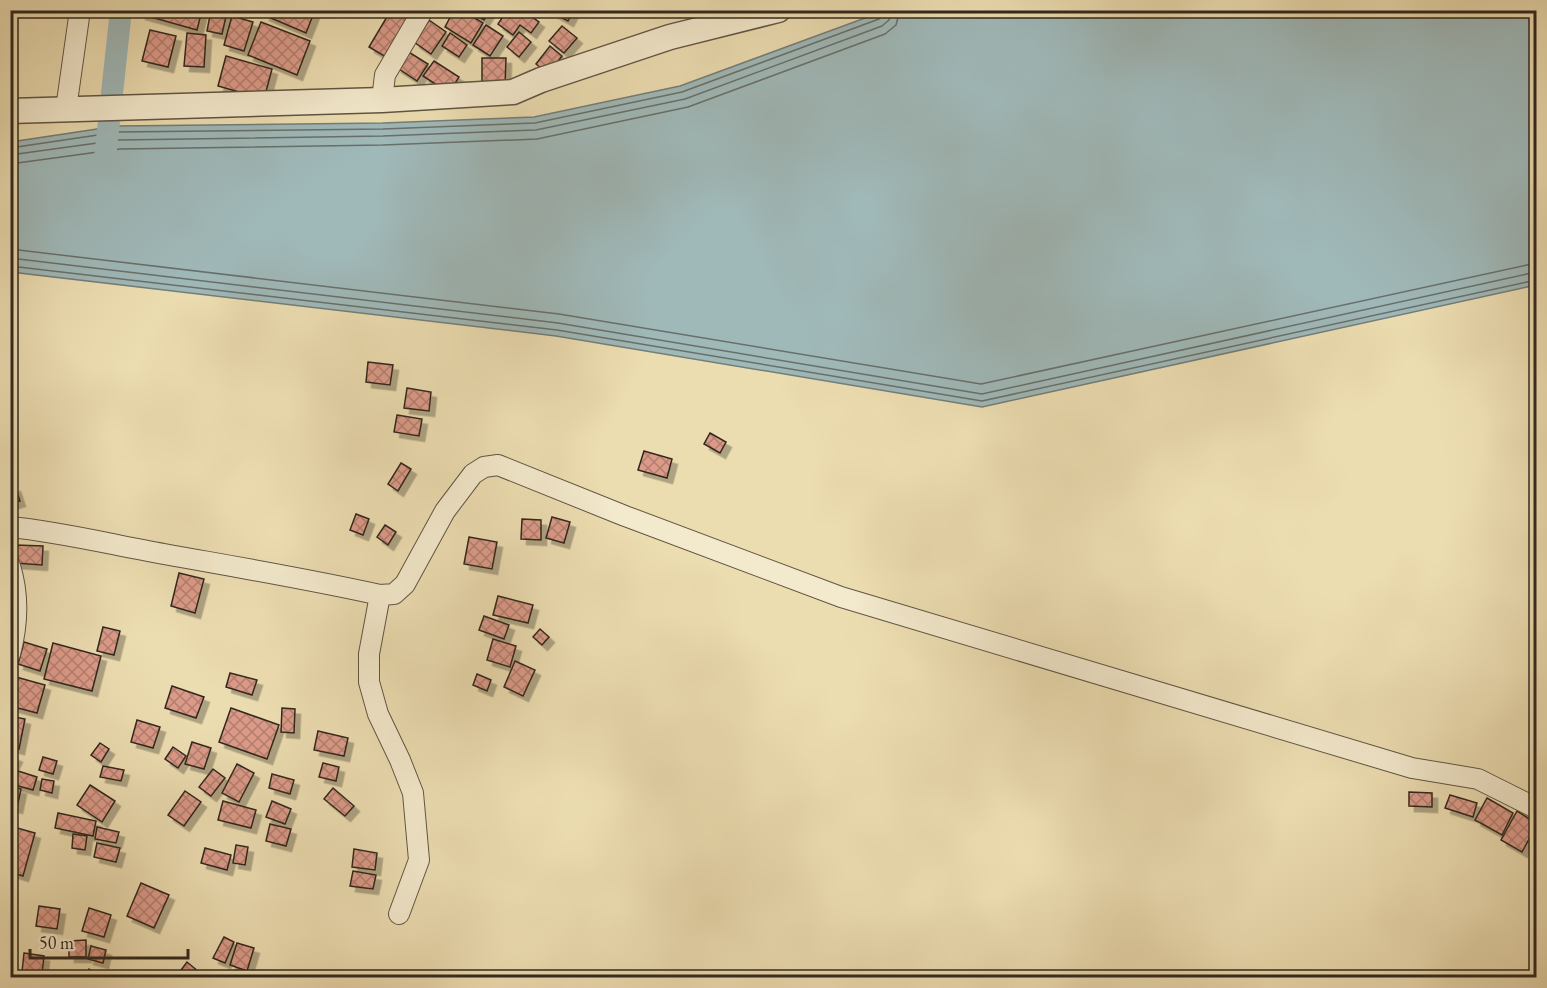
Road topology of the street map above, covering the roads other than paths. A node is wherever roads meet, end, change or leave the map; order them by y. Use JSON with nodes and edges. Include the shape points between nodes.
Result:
{"nodes":[{"id":1,"x":80,"y":10,"type":"edge"},
{"id":2,"x":423,"y":10,"type":"edge"},
{"id":3,"x":778,"y":10,"type":"edge"},
{"id":4,"x":382,"y":100,"type":"junction"},
{"id":5,"x":66,"y":109,"type":"junction"},
{"id":6,"x":10,"y":111,"type":"edge"},
{"id":7,"x":10,"y":527,"type":"edge"},
{"id":8,"x":10,"y":566,"type":"edge"},
{"id":9,"x":380,"y":595,"type":"junction"},
{"id":10,"x":10,"y":654,"type":"edge"},
{"id":11,"x":1536,"y":808,"type":"edge"},
{"id":12,"x":399,"y":914,"type":"dead end"}],
"edges":[{"from":1,"to":5,"type":"street"},
{"from":2,"to":4,"type":"street","via":[[385,75]]},
{"from":3,"to":4,"type":"street","via":[[670,37],[513,92]]},
{"from":4,"to":5,"type":"street"},
{"from":5,"to":6,"type":"street"},
{"from":7,"to":9,"type":"street","via":[[268,571]]},
{"from":8,"to":10,"type":"street","via":[[16,584],[17,628]]},
{"from":9,"to":11,"type":"street","via":[[394,594],[405,584],[445,512],[473,474],[498,465],[841,597],[1412,768],[1478,779]]},
{"from":9,"to":12,"type":"street","via":[[369,654],[369,682],[378,714],[413,792],[419,860]]}]}
